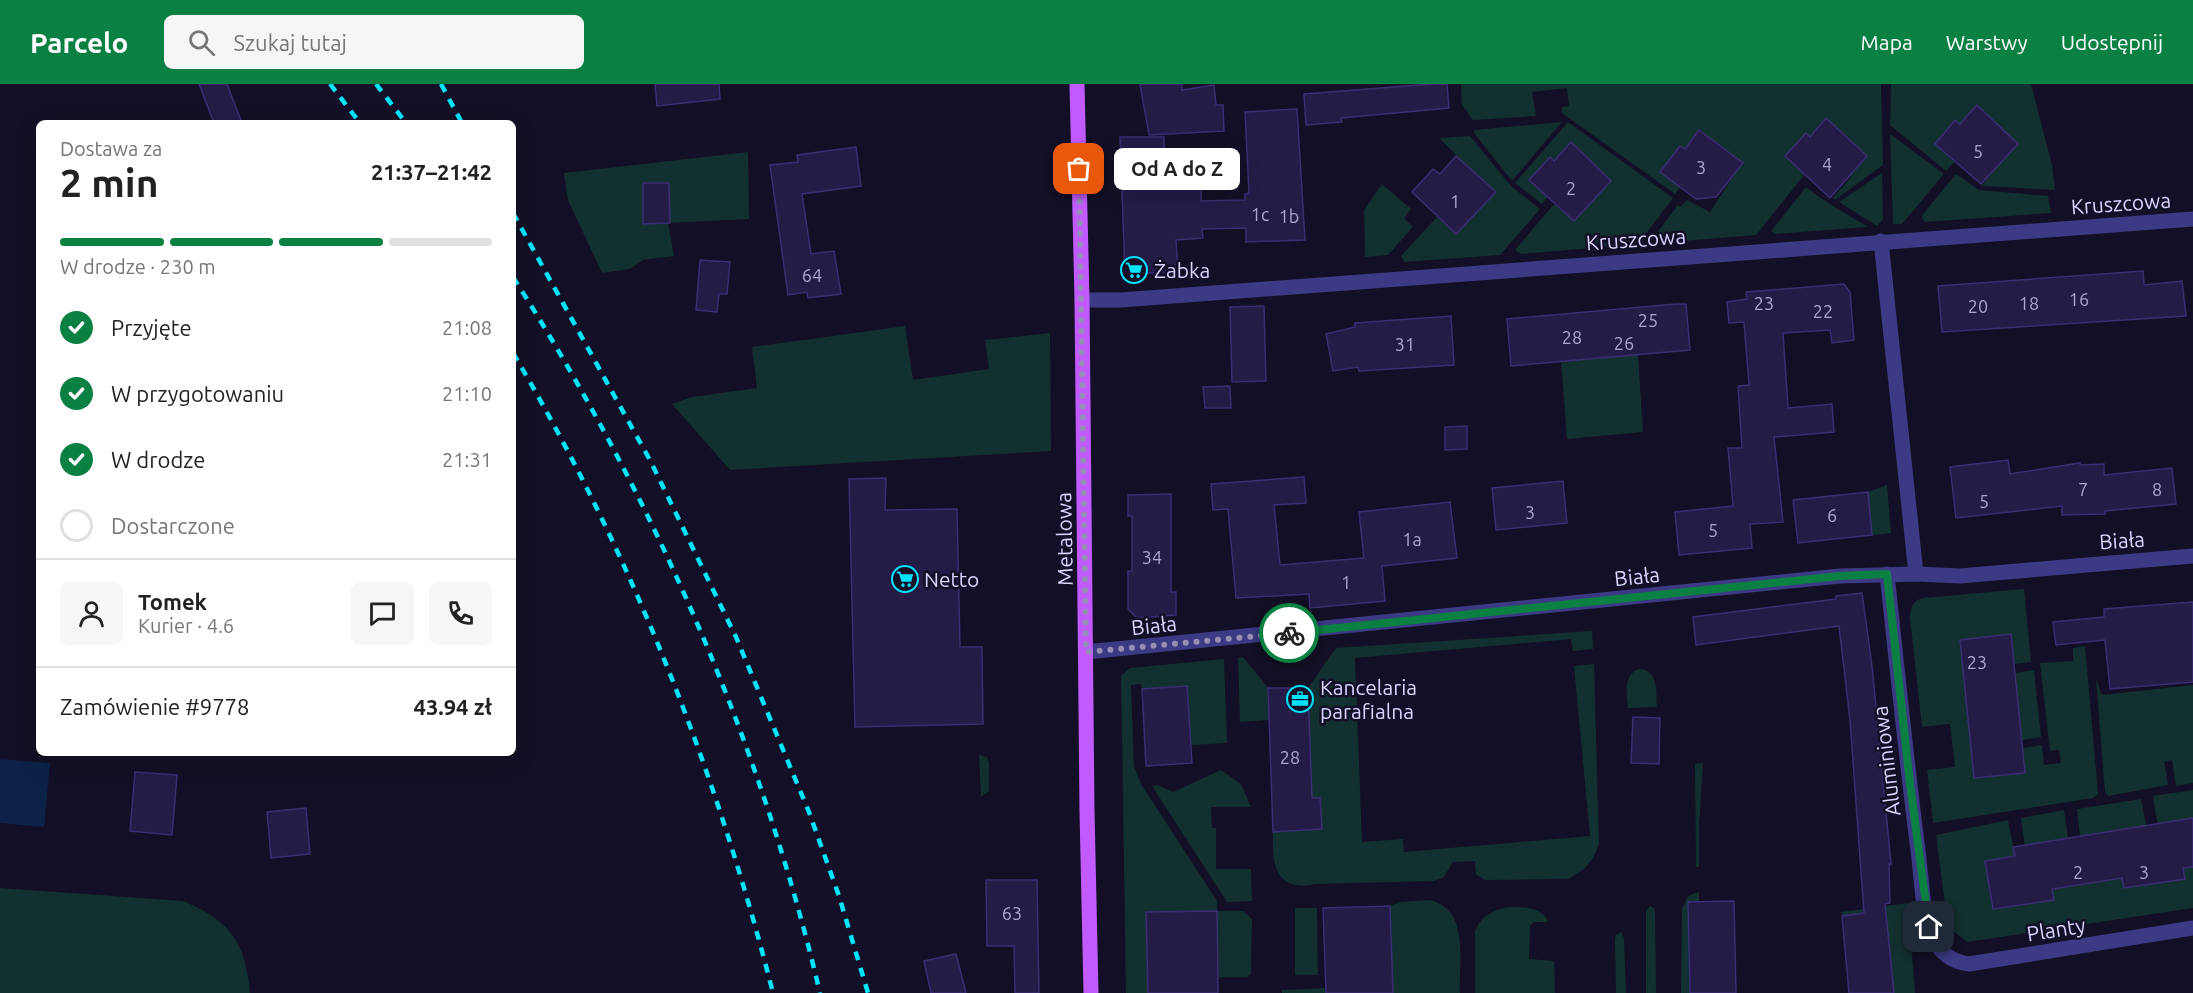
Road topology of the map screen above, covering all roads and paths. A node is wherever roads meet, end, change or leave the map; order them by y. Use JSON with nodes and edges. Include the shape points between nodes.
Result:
{"nodes":[{"id":1,"x":1077,"y":84,"type":"edge"},
{"id":2,"x":2193,"y":219,"type":"edge"},
{"id":3,"x":1881,"y":242,"type":"junction"},
{"id":4,"x":1082,"y":300,"type":"junction"},
{"id":5,"x":2193,"y":556,"type":"edge"},
{"id":6,"x":1887,"y":574,"type":"junction"},
{"id":7,"x":1916,"y":574,"type":"junction"},
{"id":8,"x":1086,"y":652,"type":"junction"},
{"id":9,"x":2193,"y":928,"type":"edge"},
{"id":10,"x":1935,"y":940,"type":"joint"},
{"id":11,"x":1091,"y":993,"type":"edge"}],
"edges":[{"from":1,"to":4,"type":"main road","name":"Metalowa"},
{"from":2,"to":3,"type":"street","name":"Kruszcowa"},
{"from":3,"to":4,"type":"street","name":"Kruszcowa"},
{"from":3,"to":7,"type":"street"},
{"from":4,"to":8,"type":"main road","name":"Metalowa"},
{"from":5,"to":7,"type":"street","name":"Biała","via":[[1960,576]]},
{"from":6,"to":7,"type":"street","name":"Biała"},
{"from":6,"to":8,"type":"street","name":"Biała"},
{"from":6,"to":10,"type":"street","name":"Aluminiowa","via":[[1910,784],[1929,927]]},
{"from":8,"to":11,"type":"main road","name":"Metalowa"},
{"from":9,"to":10,"type":"street","name":"Planty","via":[[1969,964],[1947,956]]}]}
